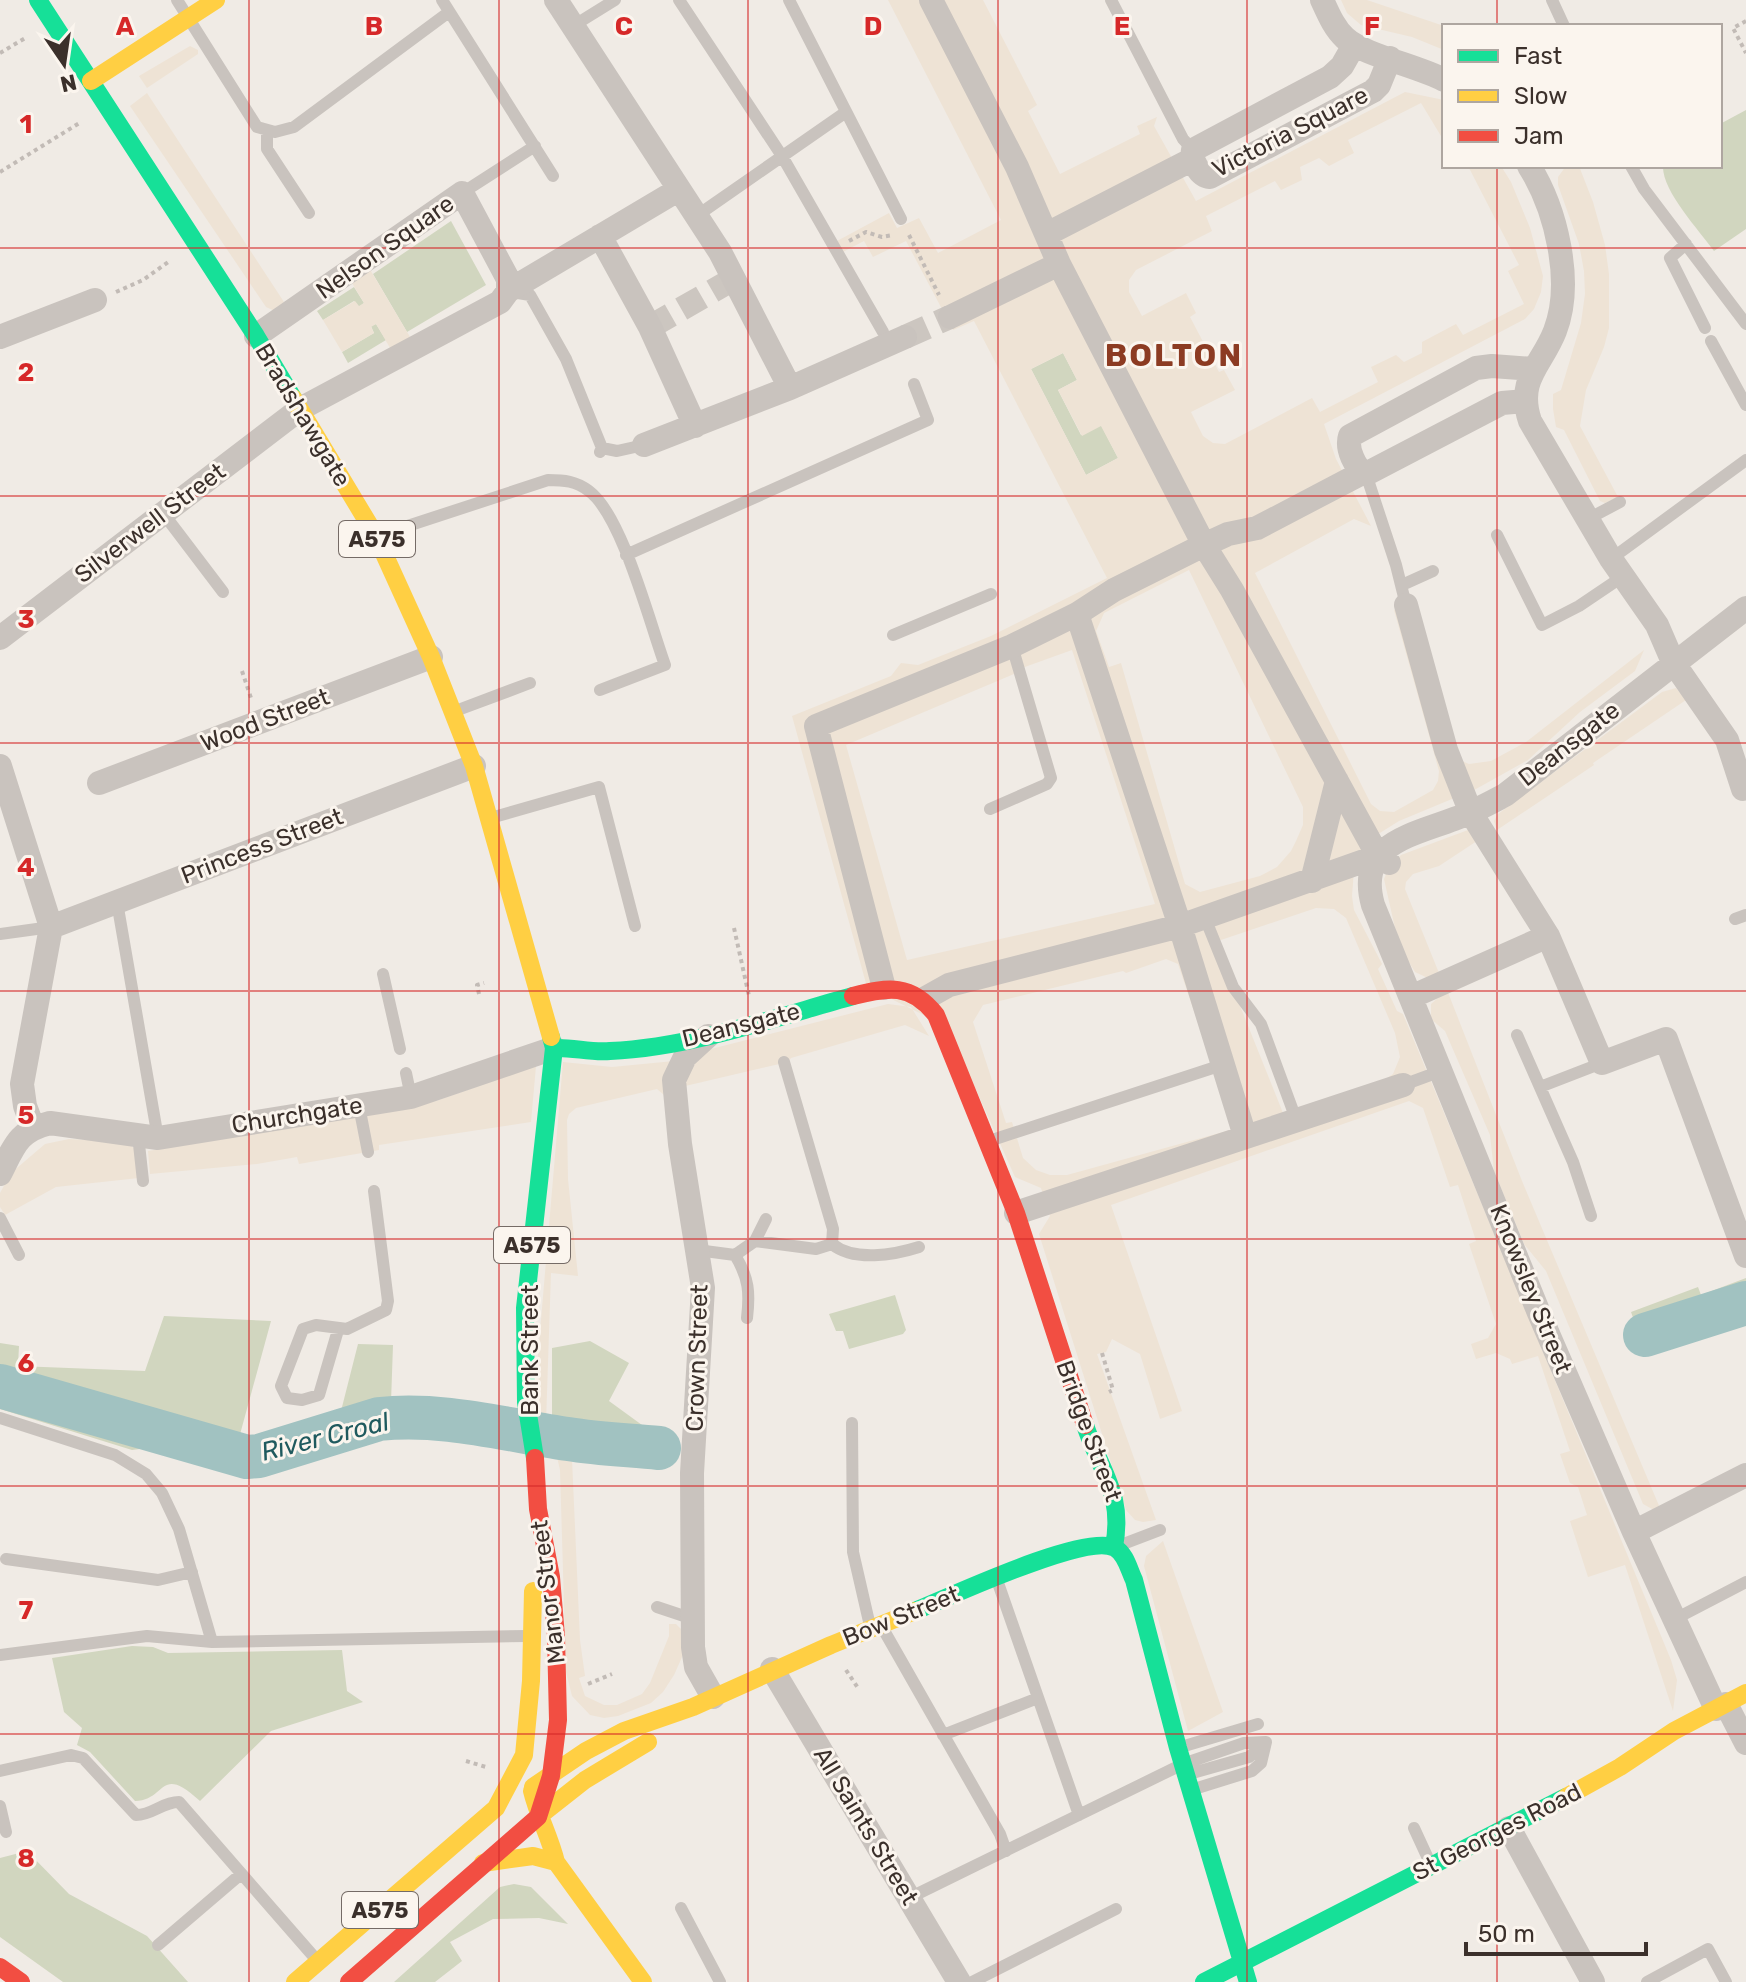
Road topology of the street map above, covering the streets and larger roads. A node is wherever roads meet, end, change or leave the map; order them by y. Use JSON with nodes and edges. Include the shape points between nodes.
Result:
{"nodes":[{"id":1,"x":38,"y":0,"type":"edge"},
{"id":2,"x":216,"y":0,"type":"edge"},
{"id":3,"x":556,"y":0,"type":"edge"},
{"id":4,"x":931,"y":0,"type":"edge"},
{"id":5,"x":1322,"y":0,"type":"edge"},
{"id":6,"x":1354,"y":45,"type":"junction"},
{"id":7,"x":1390,"y":58,"type":"junction"},
{"id":8,"x":1442,"y":79,"type":"edge"},
{"id":9,"x":91,"y":81,"type":"junction"},
{"id":10,"x":1193,"y":154,"type":"junction"},
{"id":11,"x":1534,"y":168,"type":"edge"},
{"id":12,"x":678,"y":190,"type":"junction"},
{"id":13,"x":1047,"y":234,"type":"junction"},
{"id":14,"x":600,"y":236,"type":"junction"},
{"id":15,"x":1059,"y":264,"type":"junction"},
{"id":16,"x":508,"y":291,"type":"junction"},
{"id":17,"x":95,"y":300,"type":"road end"},
{"id":18,"x":950,"y":317,"type":"tunnel mouth"},
{"id":19,"x":256,"y":336,"type":"junction"},
{"id":20,"x":893,"y":338,"type":"tunnel mouth"},
{"id":21,"x":3,"y":347,"type":"edge"},
{"id":22,"x":1533,"y":369,"type":"junction"},
{"id":23,"x":790,"y":388,"type":"junction"},
{"id":24,"x":1526,"y":401,"type":"junction"},
{"id":25,"x":300,"y":409,"type":"junction"},
{"id":26,"x":695,"y":426,"type":"junction"},
{"id":27,"x":644,"y":445,"type":"road end"},
{"id":28,"x":1354,"y":465,"type":"junction"},
{"id":29,"x":1204,"y":545,"type":"junction"},
{"id":30,"x":1404,"y":595,"type":"road end"},
{"id":31,"x":1746,"y":608,"type":"edge"},
{"id":32,"x":1077,"y":614,"type":"junction"},
{"id":33,"x":0,"y":638,"type":"edge"},
{"id":34,"x":431,"y":657,"type":"junction"},
{"id":35,"x":1673,"y":662,"type":"junction"},
{"id":36,"x":1740,"y":754,"type":"edge"},
{"id":37,"x":0,"y":766,"type":"edge"},
{"id":38,"x":474,"y":766,"type":"junction"},
{"id":39,"x":1337,"y":781,"type":"junction"},
{"id":40,"x":99,"y":783,"type":"dead end"},
{"id":41,"x":1744,"y":792,"type":"edge"},
{"id":42,"x":1471,"y":813,"type":"junction"},
{"id":43,"x":1381,"y":861,"type":"junction"},
{"id":44,"x":1312,"y":881,"type":"junction"},
{"id":45,"x":1180,"y":926,"type":"junction"},
{"id":46,"x":51,"y":927,"type":"junction"},
{"id":47,"x":1548,"y":936,"type":"junction"},
{"id":48,"x":884,"y":988,"type":"junction"},
{"id":49,"x":1411,"y":997,"type":"junction"},
{"id":50,"x":924,"y":999,"type":"junction"},
{"id":51,"x":713,"y":1032,"type":"junction"},
{"id":52,"x":554,"y":1048,"type":"junction"},
{"id":53,"x":1403,"y":1085,"type":"road end"},
{"id":54,"x":33,"y":1127,"type":"junction"},
{"id":55,"x":1245,"y":1136,"type":"junction"},
{"id":56,"x":0,"y":1174,"type":"edge"},
{"id":57,"x":1016,"y":1213,"type":"junction"},
{"id":58,"x":1746,"y":1256,"type":"edge"},
{"id":59,"x":1746,"y":1475,"type":"edge"},
{"id":60,"x":538,"y":1509,"type":"junction"},
{"id":61,"x":1634,"y":1532,"type":"junction"},
{"id":62,"x":1114,"y":1547,"type":"junction"},
{"id":63,"x":772,"y":1669,"type":"junction"},
{"id":64,"x":559,"y":1682,"type":"junction"},
{"id":65,"x":703,"y":1702,"type":"junction"},
{"id":66,"x":1729,"y":1702,"type":"edge"},
{"id":67,"x":624,"y":1731,"type":"junction"},
{"id":68,"x":1746,"y":1743,"type":"edge"},
{"id":69,"x":524,"y":1755,"type":"junction"},
{"id":70,"x":551,"y":1776,"type":"junction"},
{"id":71,"x":585,"y":1780,"type":"junction"},
{"id":72,"x":531,"y":1789,"type":"junction"},
{"id":73,"x":496,"y":1808,"type":"junction"},
{"id":74,"x":538,"y":1817,"type":"junction"},
{"id":75,"x":1509,"y":1828,"type":"junction"},
{"id":76,"x":556,"y":1862,"type":"junction"},
{"id":77,"x":483,"y":1863,"type":"junction"},
{"id":78,"x":1242,"y":1962,"type":"junction"},
{"id":79,"x":0,"y":1967,"type":"edge"},
{"id":80,"x":21,"y":1982,"type":"edge"},
{"id":81,"x":295,"y":1982,"type":"edge"},
{"id":82,"x":349,"y":1982,"type":"edge"},
{"id":83,"x":643,"y":1982,"type":"edge"},
{"id":84,"x":959,"y":1982,"type":"edge"},
{"id":85,"x":1204,"y":1982,"type":"edge"},
{"id":86,"x":1248,"y":1982,"type":"edge"},
{"id":87,"x":1593,"y":1982,"type":"edge"}],
"edges":[{"from":1,"to":9,"type":"main road","name":"Bradshawgate","number":"A575"},
{"from":2,"to":9,"type":"main road"},
{"from":3,"to":12,"type":"street"},
{"from":4,"to":13,"type":"street"},
{"from":5,"to":6,"type":"street","via":[[1336,28]]},
{"from":6,"to":7,"type":"street"},
{"from":6,"to":10,"type":"street","name":"Victoria Square","via":[[1330,77]]},
{"from":7,"to":8,"type":"street"},
{"from":7,"to":10,"type":"street","name":"Victoria Square","via":[[1373,91],[1210,177],[1201,173]]},
{"from":9,"to":19,"type":"main road","name":"Bradshawgate","number":"A575"},
{"from":10,"to":13,"type":"street"},
{"from":11,"to":22,"type":"street","via":[[1564,275],[1555,332]]},
{"from":12,"to":14,"type":"street"},
{"from":12,"to":23,"type":"street","via":[[720,252]]},
{"from":13,"to":15,"type":"street"},
{"from":14,"to":16,"type":"street"},
{"from":14,"to":26,"type":"street","via":[[650,327]]},
{"from":15,"to":18,"type":"street"},
{"from":15,"to":29,"type":"street"},
{"from":16,"to":19,"type":"street","name":"Nelson Square","via":[[508,279],[462,193]]},
{"from":16,"to":25,"type":"street","via":[[500,302]]},
{"from":17,"to":21,"type":"street"},
{"from":19,"to":25,"type":"main road","name":"Bradshawgate","number":"A575"},
{"from":20,"to":23,"type":"street"},
{"from":22,"to":24,"type":"street"},
{"from":22,"to":28,"type":"street","via":[[1476,368],[1350,436]]},
{"from":23,"to":26,"type":"street"},
{"from":24,"to":28,"type":"street","via":[[1502,403]]},
{"from":24,"to":35,"type":"street","via":[[1530,421],[1586,520],[1657,625]]},
{"from":25,"to":33,"type":"street","name":"Silverwell Street"},
{"from":25,"to":34,"type":"main road","name":"Bradshawgate","number":"A575","via":[[376,536]]},
{"from":26,"to":27,"type":"street"},
{"from":28,"to":29,"type":"street","via":[[1257,528]]},
{"from":29,"to":32,"type":"street"},
{"from":29,"to":39,"type":"street"},
{"from":30,"to":42,"type":"street","via":[[1446,750]]},
{"from":31,"to":35,"type":"street","name":"Deansgate"},
{"from":32,"to":45,"type":"street"},
{"from":32,"to":48,"type":"street","via":[[816,726]]},
{"from":34,"to":38,"type":"main road","name":"Bradshawgate","number":"A575"},
{"from":34,"to":40,"type":"street","name":"Wood Street"},
{"from":35,"to":36,"type":"street"},
{"from":35,"to":42,"type":"street","name":"Deansgate","via":[[1612,719]]},
{"from":36,"to":41,"type":"street"},
{"from":37,"to":46,"type":"street"},
{"from":38,"to":46,"type":"street","name":"Princess Street"},
{"from":38,"to":52,"type":"main road","name":"Bradshawgate","number":"A575"},
{"from":39,"to":43,"type":"street"},
{"from":39,"to":44,"type":"street"},
{"from":42,"to":43,"type":"street","name":"Deansgate","via":[[1397,840]]},
{"from":42,"to":47,"type":"street"},
{"from":43,"to":44,"type":"street","name":"Deansgate"},
{"from":43,"to":49,"type":"street","name":"Knowsley Street","via":[[1369,872],[1370,894]]},
{"from":44,"to":45,"type":"street","name":"Deansgate"},
{"from":45,"to":50,"type":"street","name":"Deansgate","via":[[949,985]]},
{"from":45,"to":55,"type":"street"},
{"from":46,"to":54,"type":"street","via":[[22,1084]]},
{"from":47,"to":49,"type":"street"},
{"from":47,"to":58,"type":"street","via":[[1602,1063],[1666,1039]]},
{"from":48,"to":50,"type":"main road","name":"Deansgate"},
{"from":48,"to":51,"type":"main road","name":"Deansgate"},
{"from":49,"to":61,"type":"street","name":"Knowsley Street"},
{"from":50,"to":57,"type":"main road","name":"Bridge Street","via":[[936,1015]]},
{"from":51,"to":52,"type":"main road","name":"Deansgate","via":[[610,1052]]},
{"from":51,"to":65,"type":"street","name":"Crown Street","via":[[685,1057],[674,1080],[703,1288],[692,1473],[693,1619]]},
{"from":52,"to":54,"type":"street","name":"Churchgate","via":[[408,1085],[359,1106],[148,1136],[50,1123]]},
{"from":52,"to":60,"type":"main road","name":"Bank Street","number":"A575","via":[[525,1308],[526,1402]]},
{"from":53,"to":55,"type":"street"},
{"from":54,"to":56,"type":"street","via":[[20,1138]]},
{"from":55,"to":57,"type":"street"},
{"from":57,"to":62,"type":"main road","name":"Bridge Street","via":[[1095,1454],[1118,1507]]},
{"from":59,"to":61,"type":"street"},
{"from":60,"to":64,"type":"main road","name":"Manor Street","number":"A575","via":[[551,1577]]},
{"from":60,"to":69,"type":"main road","name":"Manor Street","number":"A575"},
{"from":61,"to":66,"type":"street","name":"Knowsley Street","via":[[1675,1619]]},
{"from":62,"to":63,"type":"main road","name":"Bow Street","via":[[1081,1546]]},
{"from":62,"to":78,"type":"main road","via":[[1134,1580]]},
{"from":63,"to":65,"type":"main road","name":"Bow Street"},
{"from":63,"to":84,"type":"street","name":"All Saints Street"},
{"from":64,"to":67,"type":"main road","via":[[566,1705],[581,1722],[600,1732]]},
{"from":64,"to":70,"type":"main road","name":"Manor Street","number":"A575"},
{"from":65,"to":67,"type":"main road","name":"Bow Street"},
{"from":65,"to":71,"type":"main road","name":"Bow Street"},
{"from":66,"to":68,"type":"street","name":"Knowsley Street"},
{"from":66,"to":75,"type":"main road","name":"St Georges Road"},
{"from":67,"to":70,"type":"main road","name":"Bow Street"},
{"from":69,"to":70,"type":"main road"},
{"from":69,"to":72,"type":"main road","name":"Manor Street"},
{"from":69,"to":73,"type":"main road","name":"Manor Street","number":"A575"},
{"from":70,"to":71,"type":"main road"},
{"from":70,"to":72,"type":"main road","name":"Bow Street"},
{"from":70,"to":74,"type":"main road","number":"A575"},
{"from":71,"to":74,"type":"main road","name":"Bow Street"},
{"from":72,"to":73,"type":"main road","name":"Bow Street"},
{"from":72,"to":74,"type":"main road","name":"Manor Street"},
{"from":73,"to":81,"type":"main road","number":"A575","via":[[323,1965]]},
{"from":74,"to":76,"type":"main road","name":"Manor Street"},
{"from":74,"to":77,"type":"main road","number":"A575"},
{"from":75,"to":78,"type":"main road","name":"St Georges Road"},
{"from":75,"to":87,"type":"street"},
{"from":76,"to":77,"type":"main road","via":[[533,1856]]},
{"from":76,"to":83,"type":"main road","name":"Manor Street"},
{"from":77,"to":82,"type":"main road","number":"A575"},
{"from":78,"to":85,"type":"main road","name":"St Georges Road"},
{"from":78,"to":86,"type":"main road"},
{"from":79,"to":80,"type":"main road"}]}
